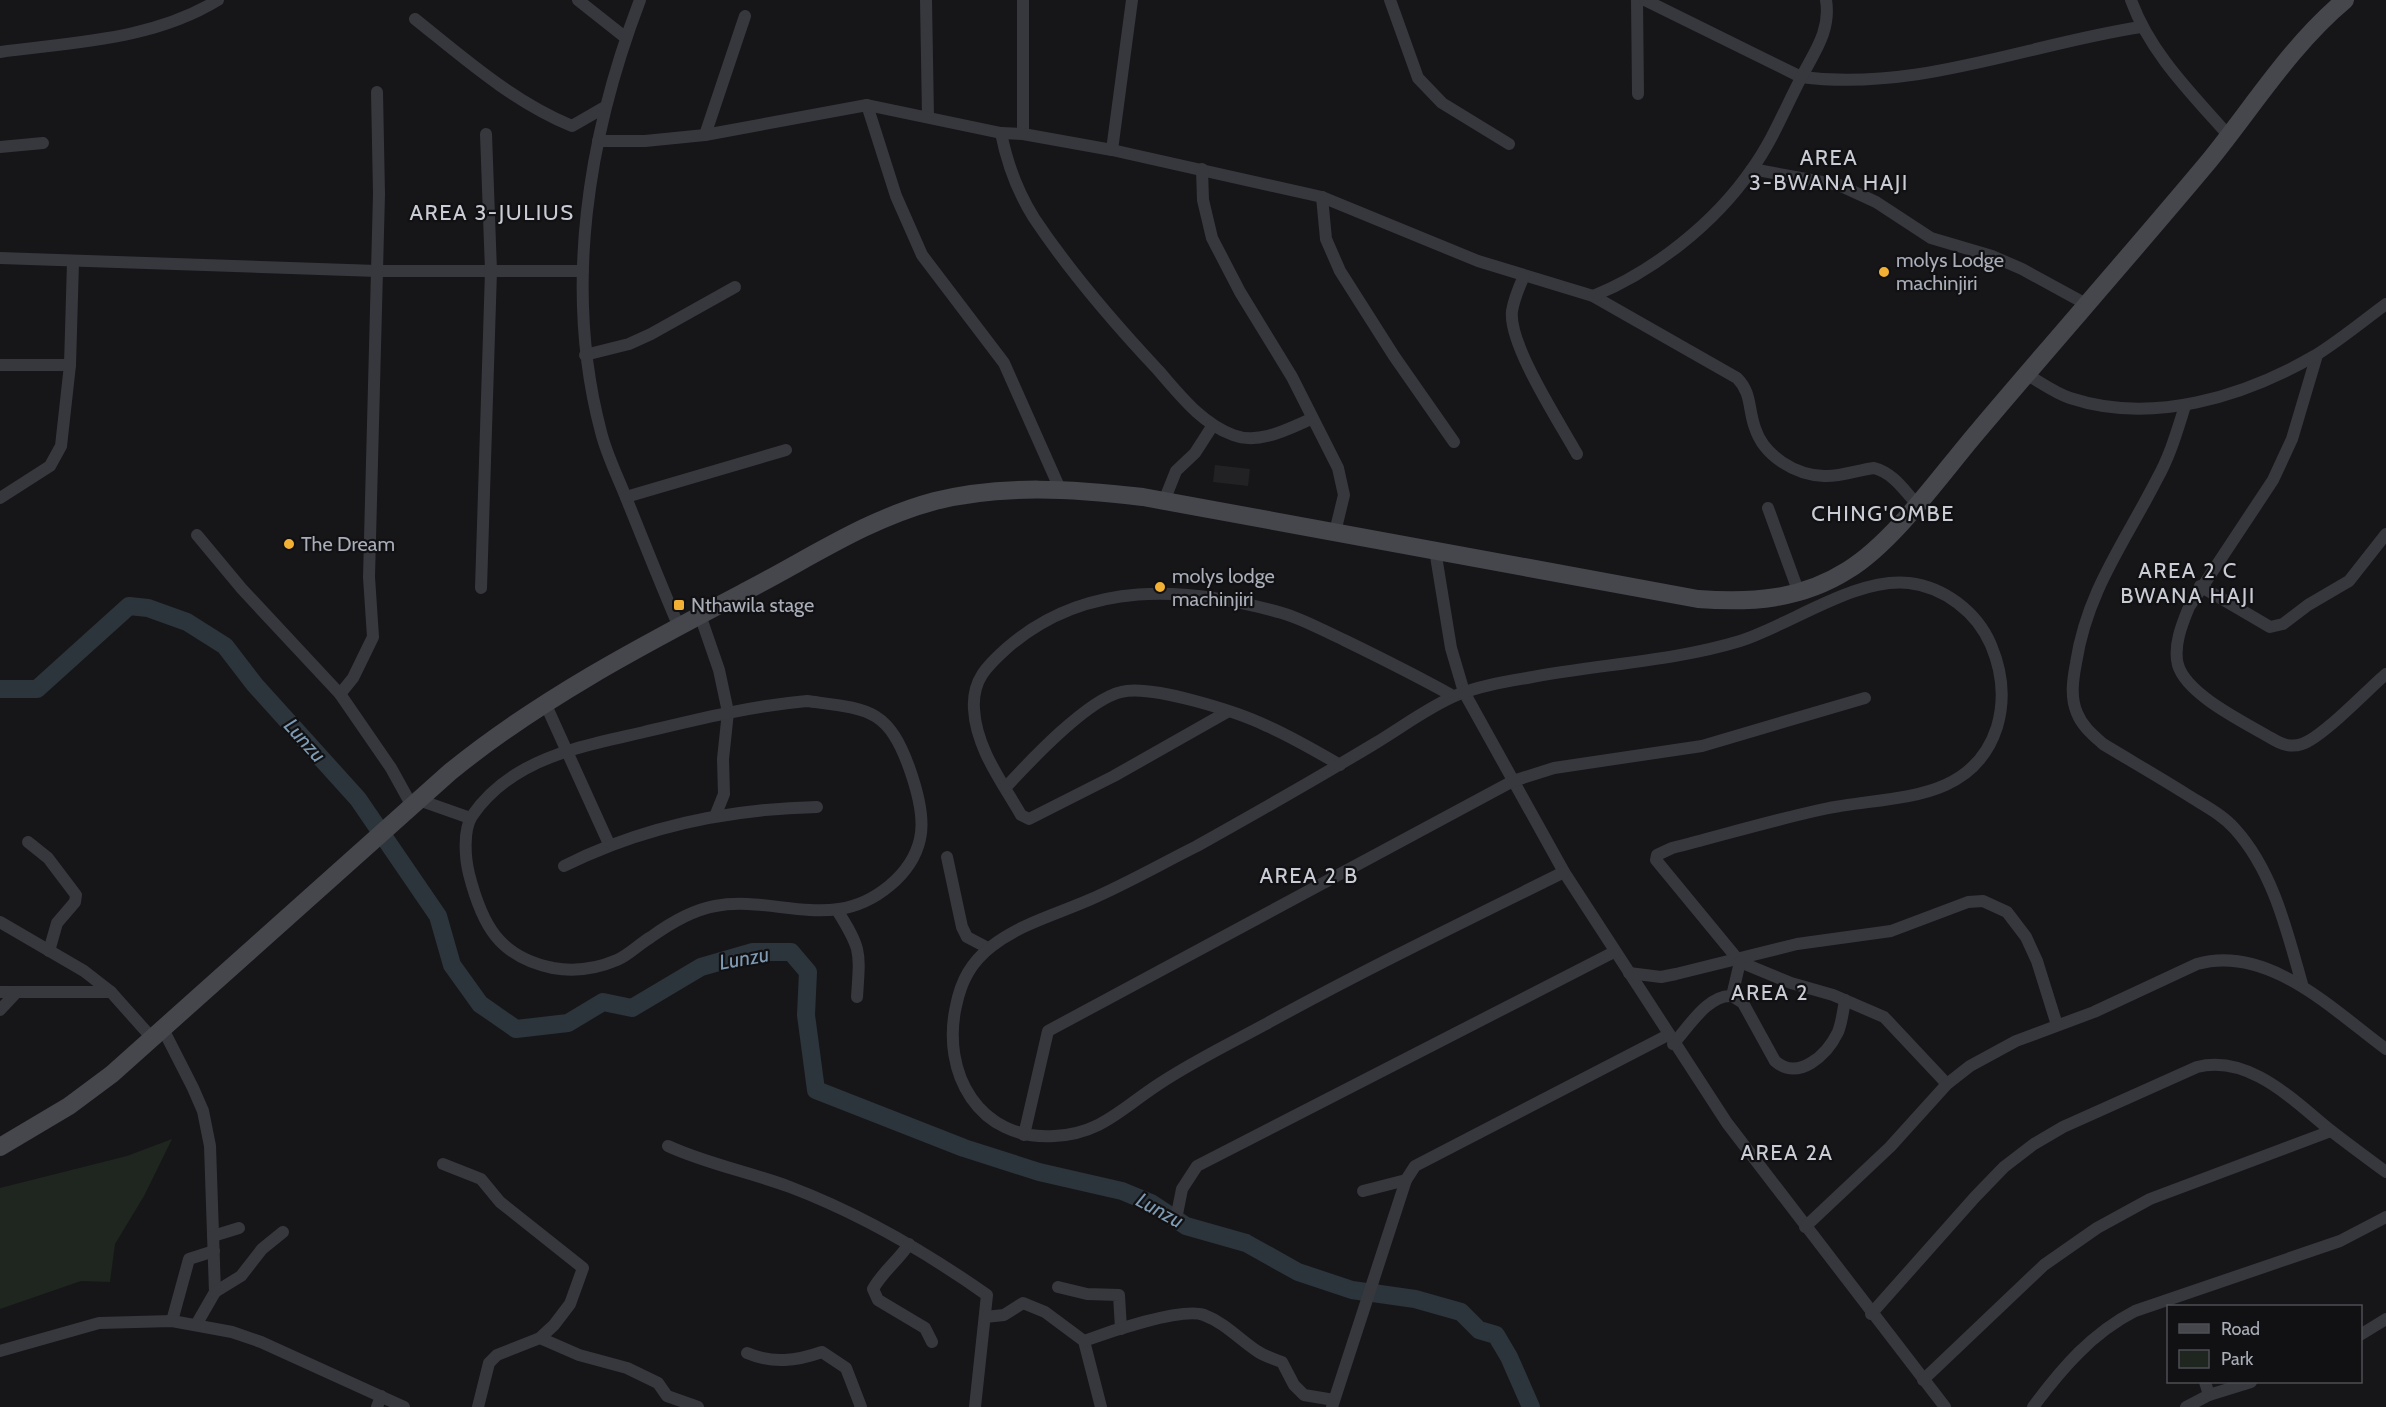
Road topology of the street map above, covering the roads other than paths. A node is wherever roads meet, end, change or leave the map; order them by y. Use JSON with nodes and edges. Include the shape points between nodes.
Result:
{"nodes":[{"id":1,"x":218,"y":0,"type":"edge"},
{"id":2,"x":578,"y":0,"type":"edge"},
{"id":3,"x":640,"y":0,"type":"edge"},
{"id":4,"x":926,"y":0,"type":"edge"},
{"id":5,"x":1023,"y":0,"type":"edge"},
{"id":6,"x":1132,"y":0,"type":"edge"},
{"id":7,"x":1390,"y":0,"type":"edge"},
{"id":8,"x":1637,"y":0,"type":"edge"},
{"id":9,"x":1645,"y":0,"type":"edge"},
{"id":10,"x":1826,"y":0,"type":"edge"},
{"id":11,"x":2131,"y":0,"type":"edge"},
{"id":12,"x":2345,"y":0,"type":"edge"},
{"id":13,"x":745,"y":16,"type":"dead end"},
{"id":14,"x":415,"y":19,"type":"dead end"},
{"id":15,"x":2140,"y":27,"type":"junction"},
{"id":16,"x":626,"y":38,"type":"junction"},
{"id":17,"x":0,"y":52,"type":"edge"},
{"id":18,"x":1801,"y":77,"type":"junction"},
{"id":19,"x":377,"y":92,"type":"dead end"},
{"id":20,"x":1638,"y":94,"type":"dead end"},
{"id":21,"x":867,"y":105,"type":"junction"},
{"id":22,"x":605,"y":107,"type":"junction"},
{"id":23,"x":928,"y":117,"type":"junction"},
{"id":24,"x":1001,"y":133,"type":"junction"},
{"id":25,"x":486,"y":134,"type":"dead end"},
{"id":26,"x":1023,"y":134,"type":"junction"},
{"id":27,"x":705,"y":135,"type":"junction"},
{"id":28,"x":2229,"y":136,"type":"junction"},
{"id":29,"x":598,"y":141,"type":"junction"},
{"id":30,"x":43,"y":142,"type":"dead end"},
{"id":31,"x":1509,"y":144,"type":"dead end"},
{"id":32,"x":0,"y":147,"type":"edge"},
{"id":33,"x":1112,"y":150,"type":"junction"},
{"id":34,"x":1202,"y":170,"type":"junction"},
{"id":35,"x":1752,"y":170,"type":"junction"},
{"id":36,"x":1322,"y":197,"type":"junction"},
{"id":37,"x":0,"y":258,"type":"edge"},
{"id":38,"x":73,"y":262,"type":"junction"},
{"id":39,"x":491,"y":271,"type":"junction"},
{"id":40,"x":583,"y":271,"type":"junction"},
{"id":41,"x":378,"y":272,"type":"junction"},
{"id":42,"x":1524,"y":276,"type":"junction"},
{"id":43,"x":735,"y":287,"type":"dead end"},
{"id":44,"x":1593,"y":296,"type":"junction"},
{"id":45,"x":2086,"y":304,"type":"junction"},
{"id":46,"x":2386,"y":304,"type":"edge"},
{"id":47,"x":585,"y":355,"type":"junction"},
{"id":48,"x":2317,"y":355,"type":"junction"},
{"id":49,"x":0,"y":365,"type":"edge"},
{"id":50,"x":70,"y":365,"type":"junction"},
{"id":51,"x":2026,"y":374,"type":"junction"},
{"id":52,"x":2185,"y":406,"type":"junction"},
{"id":53,"x":1311,"y":420,"type":"junction"},
{"id":54,"x":1213,"y":425,"type":"junction"},
{"id":55,"x":1454,"y":442,"type":"dead end"},
{"id":56,"x":786,"y":450,"type":"dead end"},
{"id":57,"x":1577,"y":454,"type":"dead end"},
{"id":58,"x":1060,"y":489,"type":"junction"},
{"id":59,"x":626,"y":497,"type":"junction"},
{"id":60,"x":0,"y":498,"type":"edge"},
{"id":61,"x":1164,"y":501,"type":"junction"},
{"id":62,"x":1916,"y":503,"type":"junction"},
{"id":63,"x":1768,"y":508,"type":"dead end"},
{"id":64,"x":1335,"y":532,"type":"junction"},
{"id":65,"x":2386,"y":534,"type":"edge"},
{"id":66,"x":197,"y":535,"type":"dead end"},
{"id":67,"x":1435,"y":550,"type":"junction"},
{"id":68,"x":1849,"y":570,"type":"junction"},
{"id":69,"x":2200,"y":586,"type":"junction"},
{"id":70,"x":1863,"y":587,"type":"junction"},
{"id":71,"x":481,"y":588,"type":"dead end"},
{"id":72,"x":1799,"y":593,"type":"junction"},
{"id":73,"x":700,"y":615,"type":"junction"},
{"id":74,"x":679,"y":627,"type":"junction"},
{"id":75,"x":2386,"y":674,"type":"edge"},
{"id":76,"x":340,"y":694,"type":"junction"},
{"id":77,"x":1458,"y":694,"type":"junction"},
{"id":78,"x":1865,"y":699,"type":"dead end"},
{"id":79,"x":545,"y":703,"type":"junction"},
{"id":80,"x":728,"y":712,"type":"junction"},
{"id":81,"x":1227,"y":712,"type":"junction"},
{"id":82,"x":567,"y":752,"type":"junction"},
{"id":83,"x":1340,"y":765,"type":"junction"},
{"id":84,"x":1513,"y":781,"type":"junction"},
{"id":85,"x":1006,"y":787,"type":"junction"},
{"id":86,"x":416,"y":803,"type":"junction"},
{"id":87,"x":817,"y":807,"type":"dead end"},
{"id":88,"x":716,"y":814,"type":"junction"},
{"id":89,"x":470,"y":818,"type":"junction"},
{"id":90,"x":28,"y":842,"type":"dead end"},
{"id":91,"x":609,"y":844,"type":"junction"},
{"id":92,"x":947,"y":857,"type":"dead end"},
{"id":93,"x":564,"y":866,"type":"dead end"},
{"id":94,"x":1564,"y":872,"type":"junction"},
{"id":95,"x":837,"y":910,"type":"junction"},
{"id":96,"x":0,"y":922,"type":"edge"},
{"id":97,"x":988,"y":948,"type":"junction"},
{"id":98,"x":49,"y":951,"type":"junction"},
{"id":99,"x":1614,"y":952,"type":"junction"},
{"id":100,"x":1737,"y":960,"type":"junction"},
{"id":101,"x":1629,"y":973,"type":"junction"},
{"id":102,"x":2302,"y":984,"type":"junction"},
{"id":103,"x":0,"y":992,"type":"edge"},
{"id":104,"x":111,"y":992,"type":"junction"},
{"id":105,"x":15,"y":994,"type":"junction"},
{"id":106,"x":1732,"y":996,"type":"junction"},
{"id":107,"x":857,"y":997,"type":"dead end"},
{"id":108,"x":1845,"y":1000,"type":"junction"},
{"id":109,"x":0,"y":1010,"type":"edge"},
{"id":110,"x":2057,"y":1025,"type":"junction"},
{"id":111,"x":157,"y":1033,"type":"junction"},
{"id":112,"x":1670,"y":1040,"type":"junction"},
{"id":113,"x":2386,"y":1049,"type":"edge"},
{"id":114,"x":1947,"y":1084,"type":"junction"},
{"id":115,"x":2331,"y":1131,"type":"junction"},
{"id":116,"x":1024,"y":1135,"type":"junction"},
{"id":117,"x":668,"y":1146,"type":"dead end"},
{"id":118,"x":0,"y":1148,"type":"edge"},
{"id":119,"x":443,"y":1164,"type":"dead end"},
{"id":120,"x":2386,"y":1172,"type":"edge"},
{"id":121,"x":1406,"y":1180,"type":"junction"},
{"id":122,"x":1363,"y":1191,"type":"dead end"},
{"id":123,"x":1176,"y":1214,"type":"dead end"},
{"id":124,"x":2386,"y":1217,"type":"edge"},
{"id":125,"x":1805,"y":1227,"type":"junction"},
{"id":126,"x":239,"y":1228,"type":"dead end"},
{"id":127,"x":283,"y":1232,"type":"dead end"},
{"id":128,"x":213,"y":1236,"type":"junction"},
{"id":129,"x":909,"y":1244,"type":"junction"},
{"id":130,"x":214,"y":1251,"type":"junction"},
{"id":131,"x":1058,"y":1287,"type":"dead end"},
{"id":132,"x":215,"y":1292,"type":"junction"},
{"id":133,"x":2178,"y":1303,"type":"edge"},
{"id":134,"x":2167,"y":1305,"type":"edge"},
{"id":135,"x":1871,"y":1314,"type":"junction"},
{"id":136,"x":985,"y":1317,"type":"junction"},
{"id":137,"x":2386,"y":1319,"type":"edge"},
{"id":138,"x":172,"y":1321,"type":"junction"},
{"id":139,"x":196,"y":1325,"type":"junction"},
{"id":140,"x":1121,"y":1329,"type":"junction"},
{"id":141,"x":2362,"y":1334,"type":"edge"},
{"id":142,"x":540,"y":1338,"type":"junction"},
{"id":143,"x":1084,"y":1341,"type":"junction"},
{"id":144,"x":932,"y":1342,"type":"dead end"},
{"id":145,"x":0,"y":1351,"type":"edge"},
{"id":146,"x":747,"y":1353,"type":"dead end"},
{"id":147,"x":1923,"y":1380,"type":"junction"},
{"id":148,"x":2205,"y":1383,"type":"edge"},
{"id":149,"x":2247,"y":1383,"type":"edge"},
{"id":150,"x":2210,"y":1395,"type":"junction"},
{"id":151,"x":379,"y":1401,"type":"edge"},
{"id":152,"x":1333,"y":1403,"type":"edge"},
{"id":153,"x":404,"y":1407,"type":"edge"},
{"id":154,"x":478,"y":1407,"type":"edge"},
{"id":155,"x":698,"y":1407,"type":"edge"},
{"id":156,"x":861,"y":1407,"type":"edge"},
{"id":157,"x":975,"y":1407,"type":"edge"},
{"id":158,"x":1101,"y":1407,"type":"edge"},
{"id":159,"x":1945,"y":1407,"type":"edge"},
{"id":160,"x":2033,"y":1407,"type":"edge"},
{"id":161,"x":2186,"y":1407,"type":"edge"}],
"edges":[{"from":1,"to":17,"type":"street","via":[[192,16],[152,30]]},
{"from":2,"to":16,"type":"street"},
{"from":3,"to":16,"type":"street"},
{"from":4,"to":23,"type":"street"},
{"from":5,"to":26,"type":"street"},
{"from":6,"to":33,"type":"street"},
{"from":7,"to":31,"type":"street","via":[[1418,78],[1442,103]]},
{"from":8,"to":20,"type":"street"},
{"from":9,"to":18,"type":"street"},
{"from":10,"to":18,"type":"street","via":[[1826,25]]},
{"from":11,"to":15,"type":"street"},
{"from":12,"to":28,"type":"main road","via":[[2309,34]]},
{"from":13,"to":27,"type":"street"},
{"from":14,"to":22,"type":"street","via":[[508,92],[543,114],[572,126]]},
{"from":15,"to":18,"type":"street","via":[[1955,68],[1858,79]]},
{"from":15,"to":28,"type":"street"},
{"from":16,"to":22,"type":"street"},
{"from":18,"to":35,"type":"street","via":[[1778,128]]},
{"from":19,"to":41,"type":"street"},
{"from":21,"to":23,"type":"street"},
{"from":21,"to":27,"type":"street"},
{"from":21,"to":58,"type":"street","via":[[896,196],[922,255],[1005,363]]},
{"from":22,"to":29,"type":"street"},
{"from":23,"to":24,"type":"street"},
{"from":24,"to":26,"type":"street"},
{"from":24,"to":54,"type":"street","via":[[1006,160],[1040,225],[1105,311],[1199,416]]},
{"from":25,"to":39,"type":"street"},
{"from":26,"to":33,"type":"street"},
{"from":27,"to":29,"type":"street"},
{"from":28,"to":45,"type":"main road"},
{"from":29,"to":40,"type":"street","via":[[589,185]]},
{"from":30,"to":32,"type":"street"},
{"from":33,"to":34,"type":"street"},
{"from":34,"to":36,"type":"street"},
{"from":34,"to":53,"type":"street","via":[[1203,200],[1212,238],[1292,377]]},
{"from":35,"to":44,"type":"street","via":[[1718,210],[1675,246],[1631,278]]},
{"from":35,"to":45,"type":"street","via":[[1839,185],[1876,202],[1931,238],[2022,269]]},
{"from":36,"to":42,"type":"street","via":[[1448,250]]},
{"from":36,"to":55,"type":"street","via":[[1326,238],[1340,271]]},
{"from":37,"to":38,"type":"street"},
{"from":38,"to":41,"type":"street"},
{"from":38,"to":50,"type":"street"},
{"from":39,"to":40,"type":"street"},
{"from":39,"to":41,"type":"street"},
{"from":39,"to":71,"type":"street"},
{"from":40,"to":47,"type":"street"},
{"from":41,"to":76,"type":"street","via":[[369,577],[373,637],[353,678]]},
{"from":42,"to":44,"type":"street"},
{"from":42,"to":57,"type":"street","via":[[1512,311],[1513,326],[1535,377]]},
{"from":43,"to":47,"type":"street","via":[[651,334]]},
{"from":44,"to":62,"type":"street","via":[[1737,378],[1746,387],[1762,443],[1783,463],[1824,476],[1881,470],[1891,475]]},
{"from":45,"to":51,"type":"main road"},
{"from":46,"to":48,"type":"street"},
{"from":47,"to":59,"type":"street","via":[[601,433]]},
{"from":48,"to":52,"type":"street","via":[[2274,377]]},
{"from":48,"to":69,"type":"street","via":[[2292,439],[2273,480]]},
{"from":49,"to":50,"type":"street"},
{"from":50,"to":60,"type":"street","via":[[61,446],[55,458],[41,473]]},
{"from":51,"to":52,"type":"street","via":[[2068,397],[2090,403],[2146,408]]},
{"from":51,"to":62,"type":"main road"},
{"from":52,"to":102,"type":"street","via":[[2167,460],[2089,607],[2076,659],[2073,701],[2089,732],[2103,744],[2234,827],[2265,875]]},
{"from":53,"to":54,"type":"street","via":[[1250,439]]},
{"from":53,"to":64,"type":"street","via":[[1344,484]]},
{"from":54,"to":61,"type":"street","via":[[1195,453],[1176,471]]},
{"from":56,"to":59,"type":"street"},
{"from":58,"to":61,"type":"main road"},
{"from":58,"to":73,"type":"main road","via":[[965,496],[878,520],[815,550]]},
{"from":59,"to":74,"type":"street"},
{"from":61,"to":64,"type":"main road"},
{"from":62,"to":68,"type":"main road"},
{"from":63,"to":72,"type":"street"},
{"from":64,"to":67,"type":"main road"},
{"from":65,"to":69,"type":"street","via":[[2349,582],[2278,627],[2270,627]]},
{"from":66,"to":76,"type":"street"},
{"from":67,"to":72,"type":"main road","via":[[1698,599],[1737,602]]},
{"from":67,"to":77,"type":"street"},
{"from":68,"to":70,"type":"street"},
{"from":68,"to":72,"type":"main road"},
{"from":69,"to":75,"type":"street","via":[[2181,626],[2176,650],[2184,677],[2196,690],[2283,745],[2305,743]]},
{"from":70,"to":77,"type":"street","via":[[1762,633],[1698,652],[1551,673]]},
{"from":70,"to":100,"type":"street","via":[[1914,583],[1960,604],[1980,624],[1991,646],[2003,695],[1993,739],[1966,774],[1925,793],[1811,812],[1657,855],[1660,867]]},
{"from":73,"to":74,"type":"main road"},
{"from":73,"to":80,"type":"street","via":[[719,670]]},
{"from":74,"to":79,"type":"main road"},
{"from":76,"to":86,"type":"street"},
{"from":77,"to":83,"type":"street"},
{"from":77,"to":84,"type":"street"},
{"from":77,"to":85,"type":"street","via":[[1284,613],[1182,594],[1132,594],[1090,601],[1017,639],[981,672],[974,693],[976,727],[989,762]]},
{"from":78,"to":84,"type":"street","via":[[1702,746],[1554,768]]},
{"from":79,"to":82,"type":"street"},
{"from":79,"to":86,"type":"main road","via":[[472,754]]},
{"from":80,"to":82,"type":"street"},
{"from":80,"to":88,"type":"street","via":[[724,794]]},
{"from":80,"to":95,"type":"street","via":[[807,701],[849,707],[878,717],[899,741],[915,784],[920,839],[904,870],[888,888]]},
{"from":81,"to":83,"type":"street","via":[[1266,725]]},
{"from":81,"to":85,"type":"street","via":[[1164,693],[1120,692],[1081,717]]},
{"from":81,"to":85,"type":"street","via":[[1029,819],[1021,815]]},
{"from":82,"to":89,"type":"street","via":[[526,768]]},
{"from":82,"to":91,"type":"street"},
{"from":83,"to":97,"type":"street","via":[[1165,862],[1105,893],[1016,930]]},
{"from":84,"to":94,"type":"street"},
{"from":84,"to":116,"type":"street","via":[[1048,1031]]},
{"from":86,"to":89,"type":"street"},
{"from":86,"to":111,"type":"main road"},
{"from":87,"to":88,"type":"street"},
{"from":88,"to":91,"type":"street"},
{"from":89,"to":95,"type":"street","via":[[467,863],[472,885],[493,933],[506,950],[528,963],[565,970],[595,969],[621,958],[682,918],[714,906],[746,904]]},
{"from":90,"to":98,"type":"street","via":[[48,858],[76,895],[75,902],[57,923]]},
{"from":91,"to":93,"type":"street"},
{"from":92,"to":97,"type":"street","via":[[962,927],[967,937]]},
{"from":94,"to":99,"type":"street"},
{"from":94,"to":116,"type":"street","via":[[1261,1027],[1158,1085],[1103,1125],[1055,1137]]},
{"from":95,"to":107,"type":"street","via":[[855,939],[860,958]]},
{"from":96,"to":98,"type":"street"},
{"from":97,"to":116,"type":"street","via":[[961,984],[953,1017],[956,1070],[982,1113],[1000,1127]]},
{"from":98,"to":104,"type":"street"},
{"from":99,"to":101,"type":"street"},
{"from":99,"to":123,"type":"street","via":[[1197,1166],[1182,1189]]},
{"from":100,"to":101,"type":"street","via":[[1661,977]]},
{"from":100,"to":106,"type":"street"},
{"from":100,"to":108,"type":"street"},
{"from":100,"to":110,"type":"street","via":[[1821,939],[1891,931],[1968,902],[1983,901],[2007,912],[2026,937]]},
{"from":101,"to":112,"type":"street"},
{"from":102,"to":110,"type":"street","via":[[2244,961],[2214,959]]},
{"from":102,"to":113,"type":"street"},
{"from":103,"to":105,"type":"street"},
{"from":104,"to":105,"type":"street"},
{"from":104,"to":111,"type":"street"},
{"from":105,"to":109,"type":"street"},
{"from":106,"to":108,"type":"street","via":[[1743,1003],[1775,1061],[1791,1070],[1813,1062],[1834,1038]]},
{"from":106,"to":112,"type":"street","via":[[1718,998]]},
{"from":108,"to":114,"type":"street","via":[[1893,1024]]},
{"from":110,"to":114,"type":"street","via":[[1993,1053]]},
{"from":111,"to":118,"type":"main road","via":[[93,1089]]},
{"from":111,"to":128,"type":"street","via":[[189,1077],[207,1127]]},
{"from":112,"to":121,"type":"street","via":[[1439,1151],[1414,1166]]},
{"from":112,"to":125,"type":"street"},
{"from":114,"to":125,"type":"street","via":[[1890,1147]]},
{"from":115,"to":120,"type":"street"},
{"from":115,"to":135,"type":"street","via":[[2283,1090],[2236,1067],[2197,1067],[2063,1127],[2026,1150],[1975,1197]]},
{"from":115,"to":147,"type":"street","via":[[2150,1199],[2097,1228],[2044,1265]]},
{"from":117,"to":129,"type":"street","via":[[790,1187],[845,1210]]},
{"from":119,"to":142,"type":"street","via":[[481,1179],[500,1202],[583,1268],[567,1309]]},
{"from":121,"to":122,"type":"street"},
{"from":121,"to":152,"type":"street"},
{"from":124,"to":133,"type":"street","via":[[2340,1241]]},
{"from":125,"to":135,"type":"street"},
{"from":126,"to":128,"type":"street"},
{"from":127,"to":132,"type":"street","via":[[262,1249],[245,1272]]},
{"from":128,"to":130,"type":"street"},
{"from":129,"to":136,"type":"street","via":[[987,1295]]},
{"from":129,"to":144,"type":"street","via":[[901,1257],[884,1270],[873,1289],[878,1300],[925,1328]]},
{"from":130,"to":132,"type":"street"},
{"from":130,"to":138,"type":"street","via":[[189,1259]]},
{"from":131,"to":140,"type":"street","via":[[1088,1294],[1119,1295]]},
{"from":132,"to":139,"type":"street"},
{"from":134,"to":160,"type":"street","via":[[2135,1311],[2100,1332],[2057,1375]]},
{"from":135,"to":147,"type":"street"},
{"from":136,"to":143,"type":"street","via":[[1004,1315],[1023,1303],[1045,1312]]},
{"from":136,"to":157,"type":"street"},
{"from":137,"to":141,"type":"street"},
{"from":138,"to":139,"type":"street"},
{"from":138,"to":145,"type":"street","via":[[99,1323]]},
{"from":139,"to":151,"type":"street","via":[[261,1342]]},
{"from":140,"to":143,"type":"street"},
{"from":140,"to":152,"type":"street","via":[[1186,1312],[1205,1315],[1232,1330],[1257,1352],[1282,1362],[1304,1395]]},
{"from":142,"to":154,"type":"street","via":[[494,1357],[486,1368]]},
{"from":142,"to":155,"type":"street","via":[[579,1355],[627,1368],[658,1383],[667,1396]]},
{"from":143,"to":158,"type":"street"},
{"from":146,"to":156,"type":"street","via":[[781,1361],[822,1352],[846,1368]]},
{"from":147,"to":159,"type":"street"},
{"from":148,"to":150,"type":"street"},
{"from":149,"to":150,"type":"street"},
{"from":150,"to":161,"type":"street"},
{"from":151,"to":153,"type":"street"}]}
